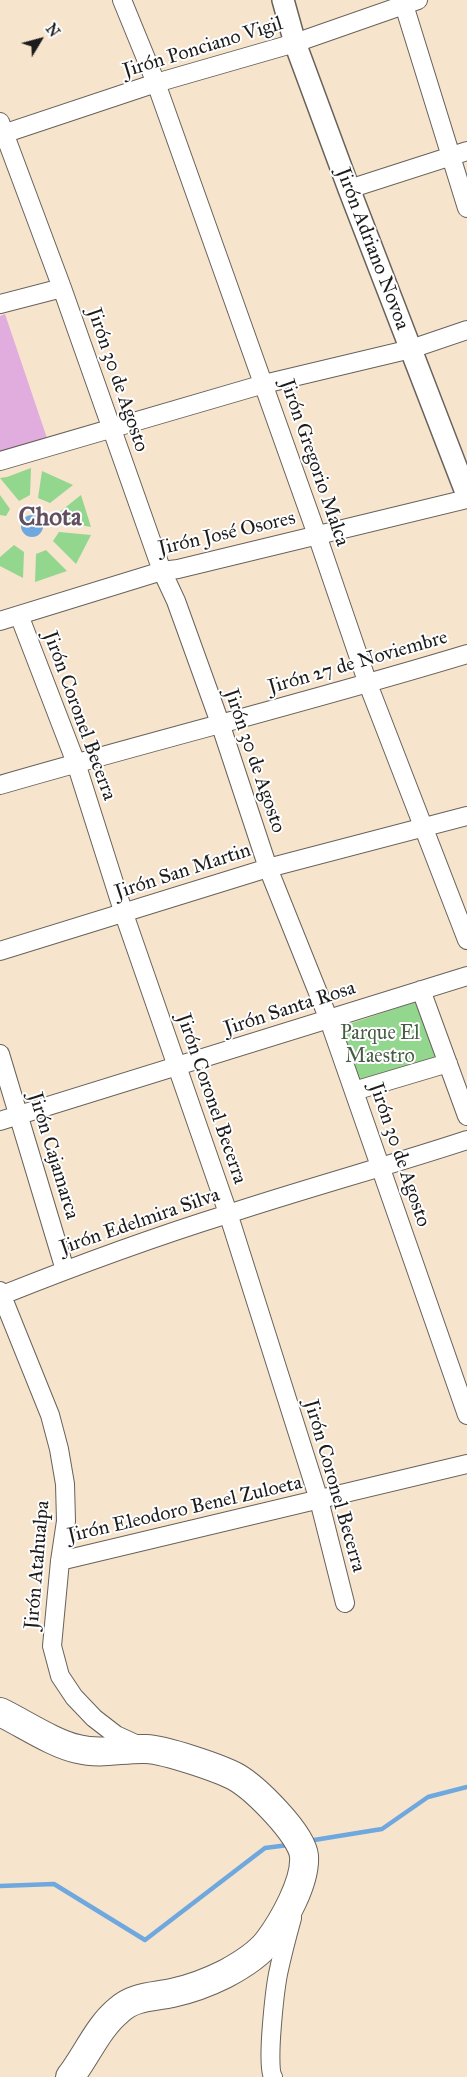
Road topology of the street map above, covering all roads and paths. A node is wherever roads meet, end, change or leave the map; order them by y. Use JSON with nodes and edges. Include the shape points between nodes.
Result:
{"nodes":[{"id":1,"x":122,"y":0,"type":"edge"},
{"id":2,"x":283,"y":0,"type":"edge"},
{"id":3,"x":411,"y":2,"type":"edge"},
{"id":4,"x":295,"y":43,"type":"junction"},
{"id":5,"x":156,"y":84,"type":"junction"},
{"id":6,"x":1,"y":130,"type":"edge"},
{"id":7,"x":459,"y":154,"type":"edge"},
{"id":8,"x":349,"y":189,"type":"junction"},
{"id":9,"x":467,"y":208,"type":"edge"},
{"id":10,"x":62,"y":288,"type":"junction"},
{"id":11,"x":0,"y":304,"type":"edge"},
{"id":12,"x":467,"y":330,"type":"edge"},
{"id":13,"x":410,"y":349,"type":"junction"},
{"id":14,"x":264,"y":384,"type":"junction"},
{"id":15,"x":111,"y":428,"type":"junction"},
{"id":16,"x":0,"y":461,"type":"edge"},
{"id":17,"x":467,"y":497,"type":"edge"},
{"id":18,"x":318,"y":535,"type":"junction"},
{"id":19,"x":162,"y":571,"type":"junction"},
{"id":20,"x":19,"y":615,"type":"junction"},
{"id":21,"x":0,"y":620,"type":"edge"},
{"id":22,"x":467,"y":654,"type":"edge"},
{"id":23,"x":368,"y":684,"type":"junction"},
{"id":24,"x":220,"y":723,"type":"junction"},
{"id":25,"x":76,"y":763,"type":"junction"},
{"id":26,"x":0,"y":785,"type":"edge"},
{"id":27,"x":467,"y":816,"type":"edge"},
{"id":28,"x":424,"y":827,"type":"junction"},
{"id":29,"x":268,"y":868,"type":"junction"},
{"id":30,"x":124,"y":914,"type":"junction"},
{"id":31,"x":467,"y":940,"type":"edge"},
{"id":32,"x":0,"y":950,"type":"edge"},
{"id":33,"x":467,"y":976,"type":"edge"},
{"id":34,"x":421,"y":990,"type":"junction"},
{"id":35,"x":328,"y":1020,"type":"junction"},
{"id":36,"x":0,"y":1054,"type":"edge"},
{"id":37,"x":448,"y":1063,"type":"junction"},
{"id":38,"x":177,"y":1067,"type":"junction"},
{"id":39,"x":354,"y":1091,"type":"junction"},
{"id":40,"x":19,"y":1116,"type":"junction"},
{"id":41,"x":467,"y":1116,"type":"edge"},
{"id":42,"x":0,"y":1121,"type":"edge"},
{"id":43,"x":467,"y":1140,"type":"edge"},
{"id":44,"x":381,"y":1168,"type":"junction"},
{"id":45,"x":228,"y":1214,"type":"junction"},
{"id":46,"x":65,"y":1270,"type":"junction"},
{"id":47,"x":0,"y":1294,"type":"edge"},
{"id":48,"x":467,"y":1415,"type":"edge"},
{"id":49,"x":467,"y":1464,"type":"edge"},
{"id":50,"x":318,"y":1500,"type":"junction"},
{"id":51,"x":60,"y":1561,"type":"junction"},
{"id":52,"x":345,"y":1603,"type":"dead end"},
{"id":53,"x":0,"y":1712,"type":"edge"},
{"id":54,"x":147,"y":1749,"type":"junction"},
{"id":55,"x":300,"y":1883,"type":"junction"},
{"id":56,"x":70,"y":2077,"type":"edge"},
{"id":57,"x":273,"y":2077,"type":"edge"}],
"edges":[{"from":1,"to":5,"type":"street","name":"Jirón Gregorio Malca"},
{"from":2,"to":4,"type":"street","name":"Jirón Adriano Novoa"},
{"from":3,"to":4,"type":"street","name":"Jirón Ponciano Vigil"},
{"from":3,"to":7,"type":"street"},
{"from":4,"to":5,"type":"street","name":"Jirón Ponciano Vigil"},
{"from":4,"to":8,"type":"street","name":"Jirón Adriano Novoa"},
{"from":5,"to":6,"type":"street","name":"Jirón Ponciano Vigil"},
{"from":5,"to":14,"type":"street","name":"Jirón Gregorio Malca"},
{"from":6,"to":10,"type":"street","name":"Jirón 30 de Agosto"},
{"from":7,"to":8,"type":"street"},
{"from":7,"to":9,"type":"street"},
{"from":8,"to":13,"type":"street","name":"Jirón Adriano Novoa"},
{"from":10,"to":11,"type":"street"},
{"from":10,"to":15,"type":"street","name":"Jirón 30 de Agosto"},
{"from":12,"to":13,"type":"street"},
{"from":13,"to":14,"type":"street"},
{"from":13,"to":17,"type":"street","name":"Jirón Adriano Novoa"},
{"from":14,"to":15,"type":"street"},
{"from":14,"to":18,"type":"street","name":"Jirón Gregorio Malca"},
{"from":15,"to":16,"type":"street"},
{"from":15,"to":19,"type":"street","name":"Jirón 30 de Agosto"},
{"from":17,"to":18,"type":"street","name":"Jirón José Osores"},
{"from":18,"to":19,"type":"street","name":"Jirón José Osores"},
{"from":18,"to":23,"type":"street","name":"Jirón Gregorio Malca"},
{"from":19,"to":20,"type":"street","name":"Jirón José Osores"},
{"from":19,"to":24,"type":"street","name":"Jirón 30 de Agosto"},
{"from":20,"to":21,"type":"street","name":"Jirón José Osores"},
{"from":20,"to":25,"type":"street","name":"Jirón Coronel Becerra"},
{"from":22,"to":23,"type":"street","name":"Jirón 27 de Noviembre"},
{"from":23,"to":24,"type":"street","name":"Jirón 27 de Noviembre"},
{"from":23,"to":28,"type":"street","name":"Jirón Gregorio Malca"},
{"from":24,"to":25,"type":"street","name":"Jirón 27 de Noviembre"},
{"from":24,"to":29,"type":"street","name":"Jirón 30 de Agosto"},
{"from":25,"to":26,"type":"street","name":"Jirón 27 de Noviembre"},
{"from":25,"to":30,"type":"street","name":"Jirón Coronel Becerra"},
{"from":27,"to":28,"type":"street","name":"Jirón San Martin"},
{"from":28,"to":29,"type":"street","name":"Jirón San Martin"},
{"from":28,"to":31,"type":"street","name":"Jirón Gregorio Malca"},
{"from":29,"to":30,"type":"street","name":"Jirón San Martin"},
{"from":29,"to":35,"type":"street","name":"Jirón 30 de Agosto"},
{"from":30,"to":32,"type":"street","name":"Jirón San Martin"},
{"from":30,"to":38,"type":"street","name":"Jirón Coronel Becerra"},
{"from":33,"to":34,"type":"street","name":"Jirón Santa Rosa"},
{"from":34,"to":35,"type":"street","name":"Jirón Santa Rosa"},
{"from":34,"to":37,"type":"street"},
{"from":35,"to":38,"type":"street","name":"Jirón Santa Rosa"},
{"from":35,"to":39,"type":"street","name":"Jirón 30 de Agosto"},
{"from":36,"to":40,"type":"street","name":"Jirón Cajamarca"},
{"from":37,"to":39,"type":"street"},
{"from":37,"to":41,"type":"street"},
{"from":38,"to":40,"type":"street","name":"Jirón Santa Rosa"},
{"from":38,"to":45,"type":"street","name":"Jirón Coronel Becerra"},
{"from":39,"to":44,"type":"street","name":"Jirón 30 de Agosto"},
{"from":40,"to":42,"type":"street","name":"Jirón Santa Rosa"},
{"from":40,"to":46,"type":"street","name":"Jirón Cajamarca"},
{"from":43,"to":44,"type":"street","name":"Jirón Edelmira Silva"},
{"from":44,"to":45,"type":"street","name":"Jirón Edelmira Silva"},
{"from":44,"to":48,"type":"street","name":"Jirón 30 de Agosto"},
{"from":45,"to":46,"type":"street","name":"Jirón Edelmira Silva"},
{"from":45,"to":50,"type":"street","name":"Jirón Coronel Becerra"},
{"from":46,"to":47,"type":"street","name":"Jirón Edelmira Silva"},
{"from":47,"to":51,"type":"street","name":"Jirón Atahualpa","via":[[50,1415],[59,1449],[66,1484],[66,1521]]},
{"from":49,"to":50,"type":"street","name":"Jirón Eleodoro Benel Zuloeta"},
{"from":50,"to":51,"type":"street","name":"Jirón Eleodoro Benel Zuloeta"},
{"from":50,"to":52,"type":"street","name":"Jirón Coronel Becerra"},
{"from":51,"to":54,"type":"street","name":"Jirón Atahualpa","via":[[52,1646],[60,1676],[94,1718],[116,1735]]},
{"from":53,"to":54,"type":"main road","via":[[77,1749],[99,1752]]},
{"from":54,"to":55,"type":"main road","via":[[184,1757],[236,1777],[271,1806],[298,1843]]},
{"from":55,"to":56,"type":"main road","via":[[267,1943],[249,1960],[198,1986],[172,1994],[145,1996],[120,2009]]},
{"from":55,"to":57,"type":"street","via":[[278,1975],[270,2054]]}]}
